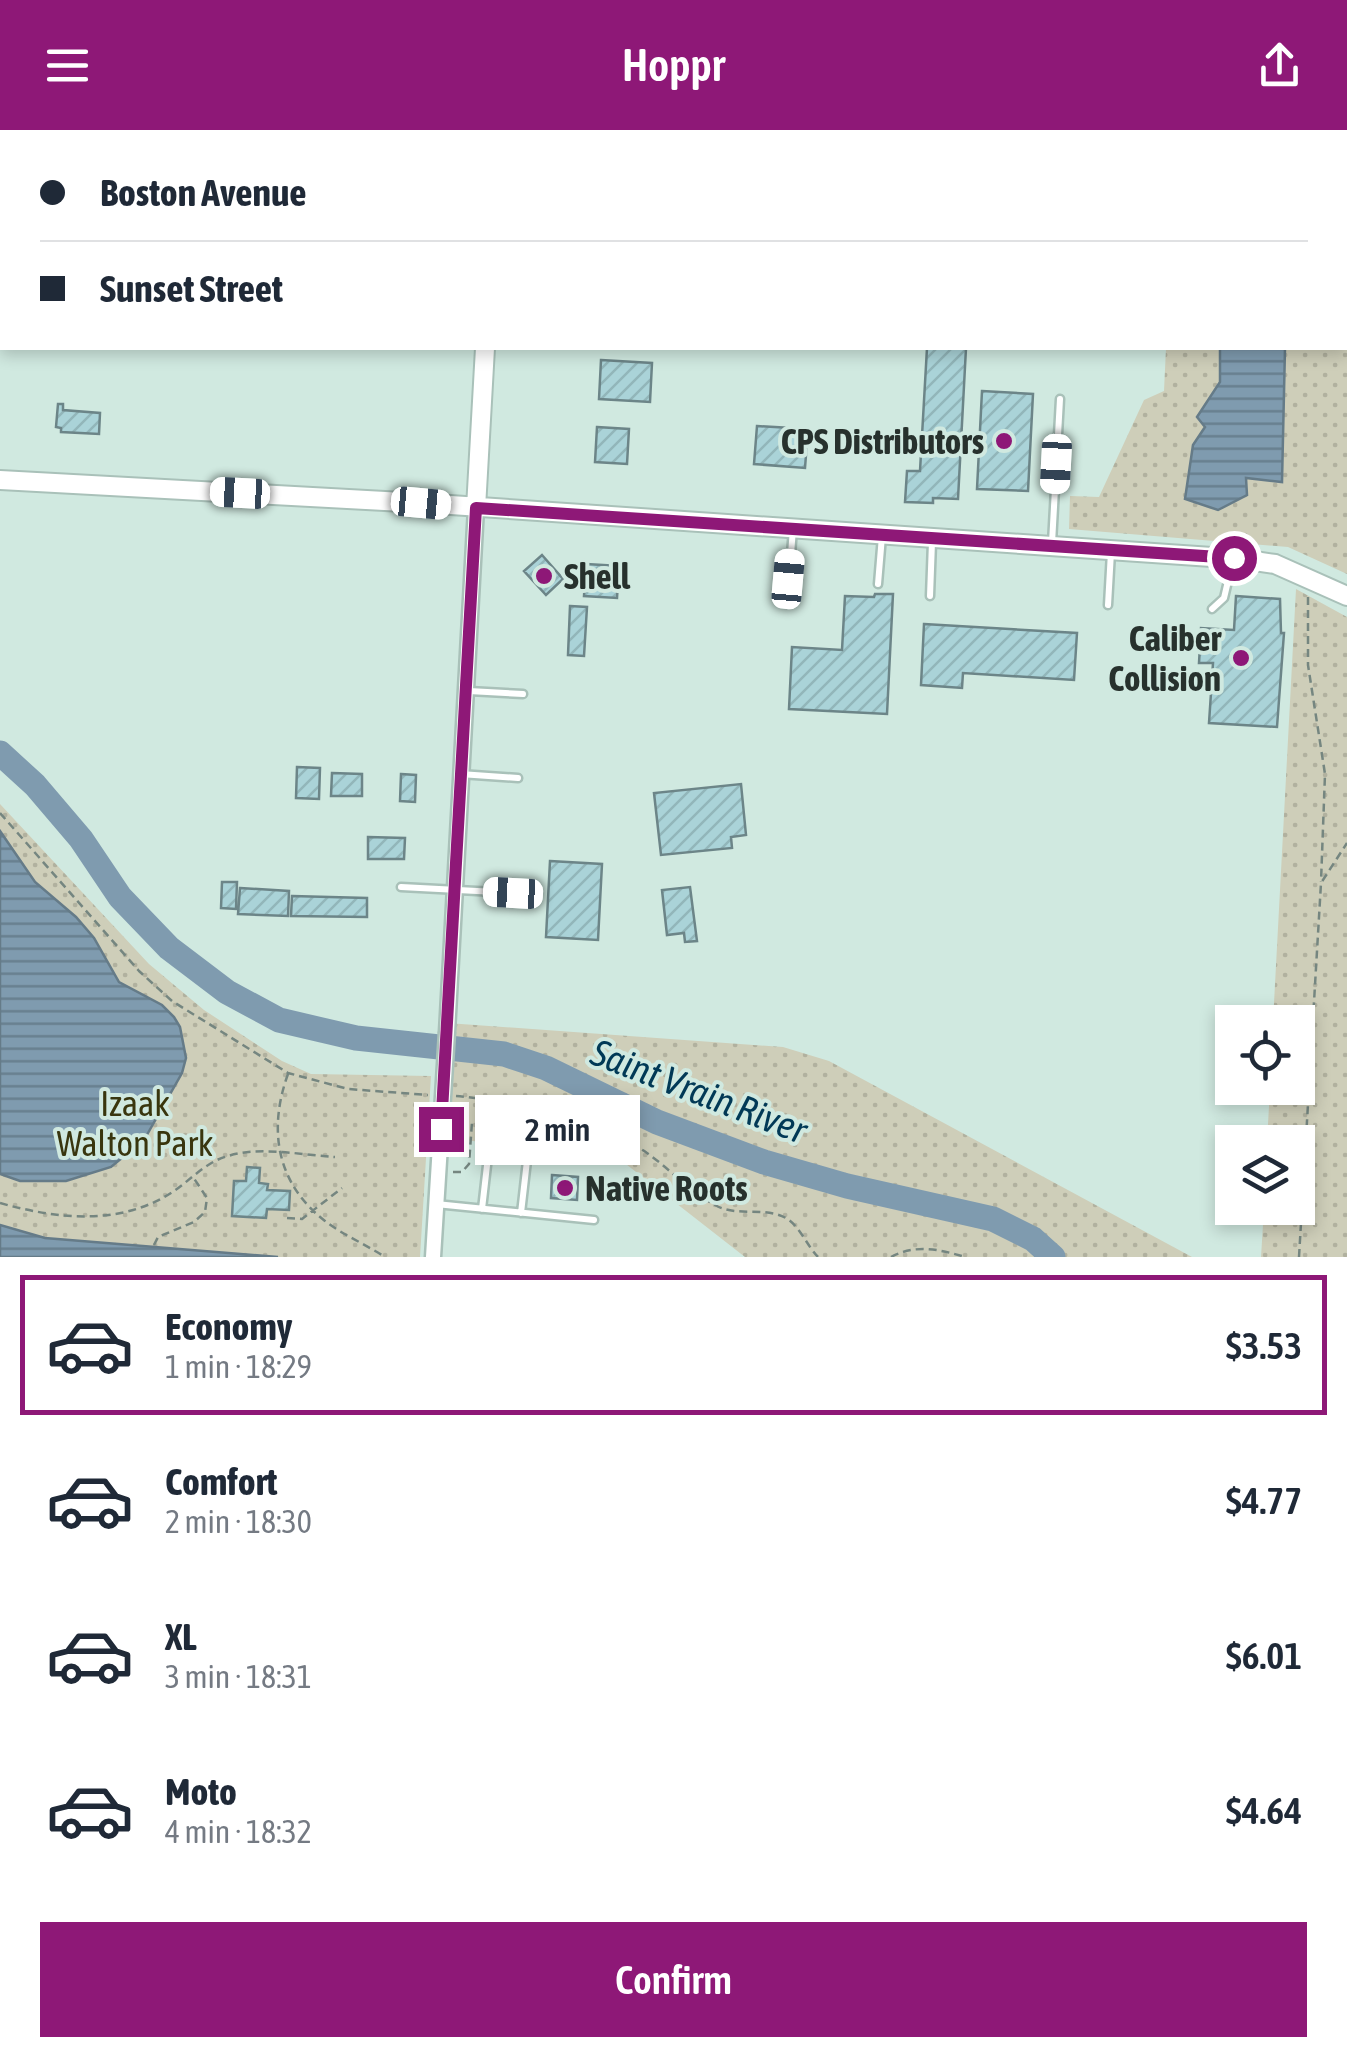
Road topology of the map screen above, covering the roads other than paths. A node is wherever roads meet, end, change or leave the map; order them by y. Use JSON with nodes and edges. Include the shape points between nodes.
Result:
{"nodes":[{"id":1,"x":486,"y":350,"type":"edge"},
{"id":2,"x":1060,"y":399,"type":"dead end"},
{"id":3,"x":0,"y":480,"type":"edge"},
{"id":4,"x":476,"y":508,"type":"junction"},
{"id":5,"x":793,"y":528,"type":"junction"},
{"id":6,"x":882,"y":533,"type":"junction"},
{"id":7,"x":933,"y":536,"type":"junction"},
{"id":8,"x":1052,"y":545,"type":"junction"},
{"id":9,"x":1112,"y":549,"type":"junction"},
{"id":10,"x":1234,"y":558,"type":"junction"},
{"id":11,"x":788,"y":579,"type":"dead end"},
{"id":12,"x":878,"y":584,"type":"dead end"},
{"id":13,"x":930,"y":596,"type":"dead end"},
{"id":14,"x":1347,"y":596,"type":"edge"},
{"id":15,"x":1108,"y":605,"type":"dead end"},
{"id":16,"x":1212,"y":608,"type":"dead end"},
{"id":17,"x":465,"y":691,"type":"junction"},
{"id":18,"x":523,"y":694,"type":"dead end"},
{"id":19,"x":460,"y":774,"type":"junction"},
{"id":20,"x":518,"y":778,"type":"dead end"},
{"id":21,"x":400,"y":887,"type":"dead end"},
{"id":22,"x":454,"y":889,"type":"junction"},
{"id":23,"x":513,"y":893,"type":"dead end"},
{"id":24,"x":435,"y":1204,"type":"junction"},
{"id":25,"x":482,"y":1209,"type":"junction"},
{"id":26,"x":521,"y":1213,"type":"junction"},
{"id":27,"x":594,"y":1220,"type":"dead end"},
{"id":28,"x":433,"y":1257,"type":"edge"}],
"edges":[{"from":1,"to":4,"type":"street"},
{"from":2,"to":8,"type":"lane"},
{"from":3,"to":4,"type":"street"},
{"from":4,"to":5,"type":"street"},
{"from":4,"to":17,"type":"street"},
{"from":5,"to":6,"type":"street"},
{"from":5,"to":11,"type":"lane"},
{"from":6,"to":7,"type":"street"},
{"from":6,"to":12,"type":"lane"},
{"from":7,"to":8,"type":"street"},
{"from":7,"to":13,"type":"lane"},
{"from":8,"to":9,"type":"street"},
{"from":9,"to":10,"type":"street"},
{"from":9,"to":15,"type":"lane"},
{"from":10,"to":14,"type":"street","via":[[1275,564]]},
{"from":10,"to":16,"type":"lane","via":[[1224,598]]},
{"from":17,"to":18,"type":"lane"},
{"from":17,"to":19,"type":"street"},
{"from":19,"to":20,"type":"lane"},
{"from":19,"to":22,"type":"street"},
{"from":21,"to":22,"type":"lane"},
{"from":22,"to":23,"type":"lane"},
{"from":22,"to":24,"type":"street","bridge":true},
{"from":24,"to":25,"type":"lane"},
{"from":24,"to":28,"type":"street"},
{"from":25,"to":26,"type":"lane"},
{"from":25,"to":26,"type":"lane","via":[[489,1148],[528,1152]]},
{"from":26,"to":27,"type":"lane"}]}
